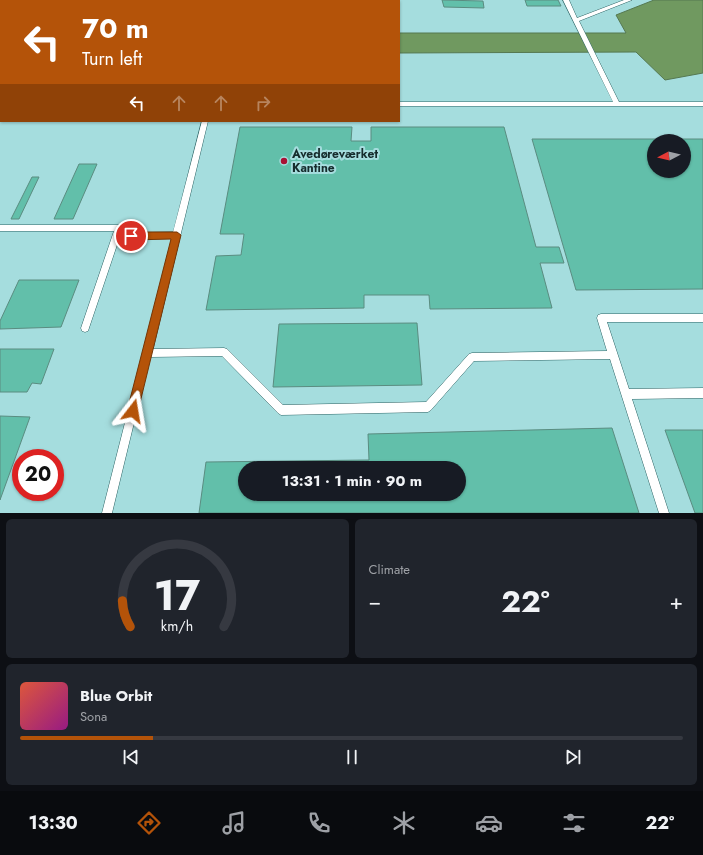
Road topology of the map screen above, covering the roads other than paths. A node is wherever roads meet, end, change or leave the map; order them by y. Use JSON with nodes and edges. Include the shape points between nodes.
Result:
{"nodes":[{"id":1,"x":566,"y":0,"type":"edge"},
{"id":2,"x":629,"y":0,"type":"edge"},
{"id":3,"x":576,"y":20,"type":"junction"},
{"id":4,"x":400,"y":104,"type":"edge"},
{"id":5,"x":617,"y":104,"type":"junction"},
{"id":6,"x":703,"y":104,"type":"edge"},
{"id":7,"x":205,"y":122,"type":"edge"},
{"id":8,"x":0,"y":228,"type":"edge"},
{"id":9,"x":177,"y":235,"type":"junction"},
{"id":10,"x":116,"y":236,"type":"junction"},
{"id":11,"x":703,"y":318,"type":"edge"},
{"id":12,"x":85,"y":328,"type":"dead end"},
{"id":13,"x":147,"y":353,"type":"junction"},
{"id":14,"x":614,"y":355,"type":"junction"},
{"id":15,"x":703,"y":393,"type":"edge"},
{"id":16,"x":626,"y":394,"type":"junction"},
{"id":17,"x":107,"y":513,"type":"edge"},
{"id":18,"x":664,"y":513,"type":"edge"}],
"edges":[{"from":1,"to":3,"type":"lane"},
{"from":2,"to":3,"type":"lane"},
{"from":3,"to":5,"type":"lane"},
{"from":4,"to":5,"type":"lane"},
{"from":5,"to":6,"type":"lane"},
{"from":7,"to":9,"type":"lane"},
{"from":8,"to":10,"type":"lane","via":[[119,228]]},
{"from":9,"to":10,"type":"lane"},
{"from":9,"to":13,"type":"lane"},
{"from":10,"to":12,"type":"lane"},
{"from":11,"to":14,"type":"lane","via":[[601,318]]},
{"from":13,"to":14,"type":"lane","via":[[224,352],[281,410],[428,407],[472,357]]},
{"from":13,"to":17,"type":"lane"},
{"from":14,"to":16,"type":"lane"},
{"from":15,"to":16,"type":"lane"},
{"from":16,"to":18,"type":"lane"}]}
